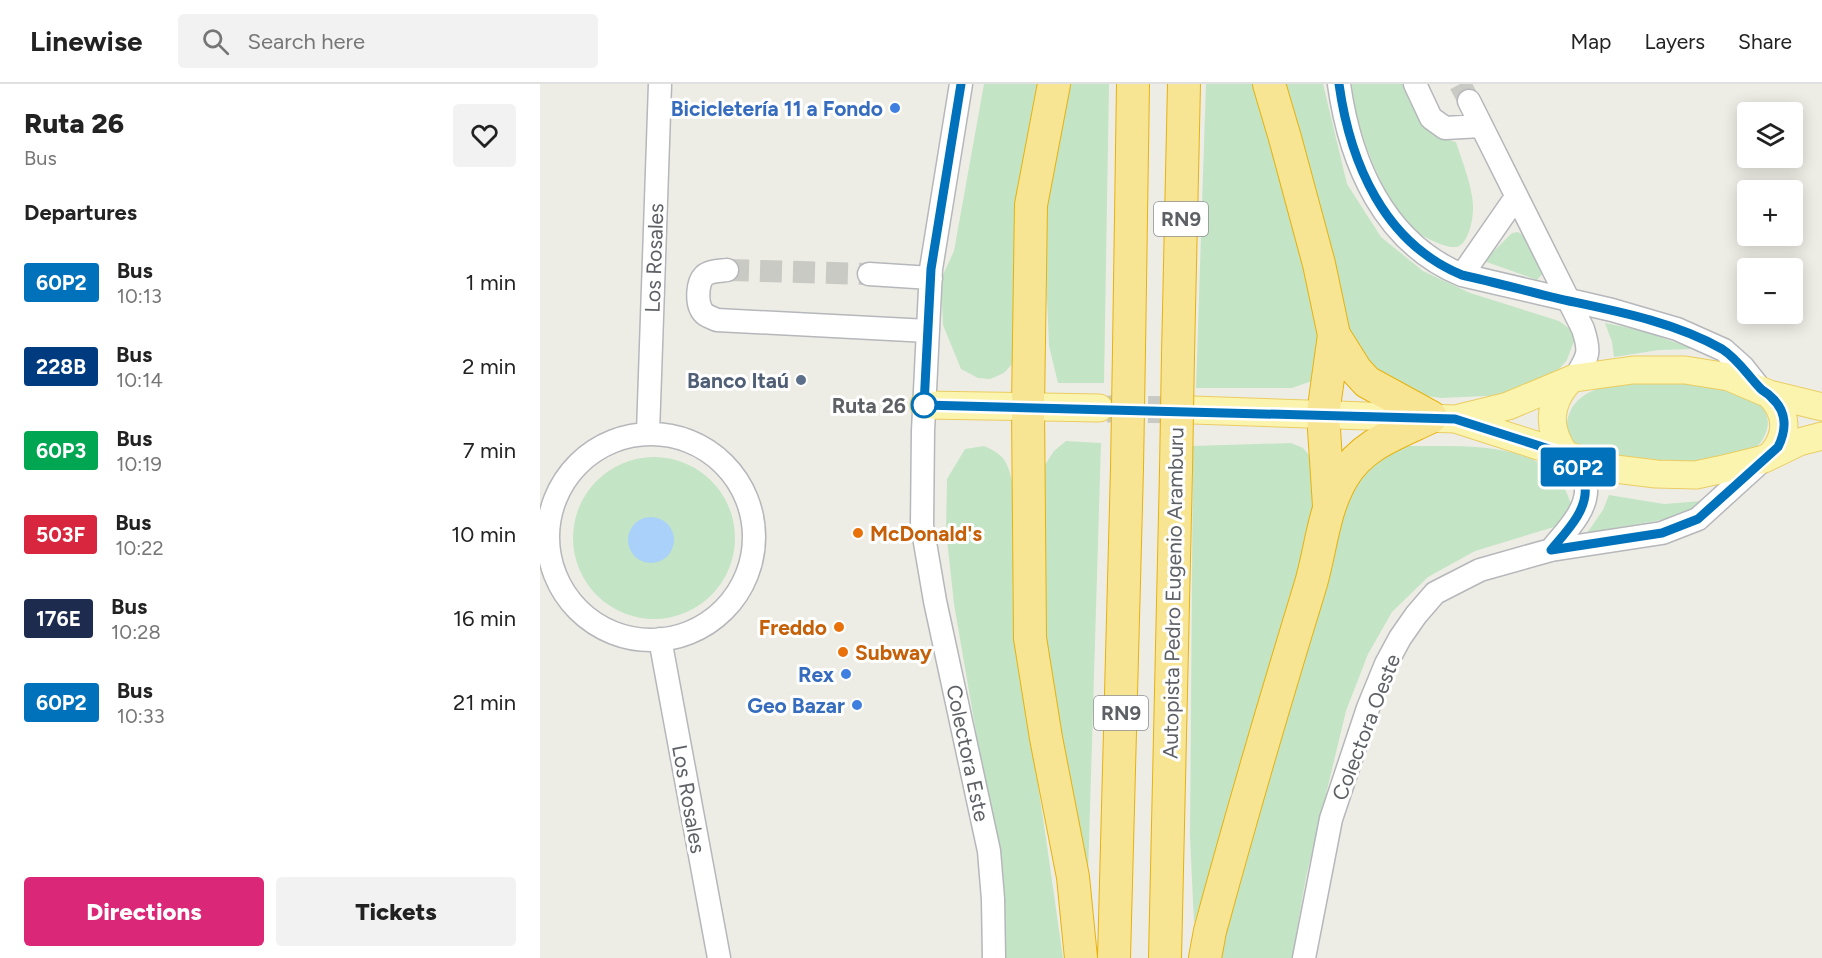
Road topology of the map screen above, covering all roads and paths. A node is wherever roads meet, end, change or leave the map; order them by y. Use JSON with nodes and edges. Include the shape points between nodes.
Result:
{"nodes":[{"id":1,"x":660,"y":84,"type":"edge"},
{"id":2,"x":961,"y":84,"type":"edge"},
{"id":3,"x":1054,"y":84,"type":"edge"},
{"id":4,"x":1133,"y":84,"type":"edge"},
{"id":5,"x":1184,"y":84,"type":"edge"},
{"id":6,"x":1269,"y":84,"type":"edge"},
{"id":7,"x":1339,"y":84,"type":"edge"},
{"id":8,"x":1414,"y":84,"type":"edge"},
{"id":9,"x":1469,"y":101,"type":"tunnel mouth"},
{"id":10,"x":1481,"y":126,"type":"junction"},
{"id":11,"x":1516,"y":197,"type":"junction"},
{"id":12,"x":727,"y":270,"type":"tunnel mouth"},
{"id":13,"x":868,"y":274,"type":"tunnel mouth"},
{"id":14,"x":1462,"y":275,"type":"junction"},
{"id":15,"x":930,"y":278,"type":"junction"},
{"id":16,"x":1569,"y":301,"type":"junction"},
{"id":17,"x":928,"y":331,"type":"junction"},
{"id":18,"x":1334,"y":334,"type":"junction"},
{"id":19,"x":1572,"y":380,"type":"junction"},
{"id":20,"x":1766,"y":393,"type":"junction"},
{"id":21,"x":924,"y":405,"type":"junction"},
{"id":22,"x":1028,"y":407,"type":"junction"},
{"id":23,"x":1822,"y":407,"type":"edge"},
{"id":24,"x":1099,"y":408,"type":"tunnel mouth"},
{"id":25,"x":1193,"y":410,"type":"tunnel mouth"},
{"id":26,"x":1323,"y":414,"type":"junction"},
{"id":27,"x":1443,"y":418,"type":"junction"},
{"id":28,"x":648,"y":433,"type":"junction"},
{"id":29,"x":1822,"y":436,"type":"edge"},
{"id":30,"x":1568,"y":455,"type":"junction"},
{"id":31,"x":1767,"y":457,"type":"junction"},
{"id":32,"x":1329,"y":507,"type":"junction"},
{"id":33,"x":544,"y":529,"type":"edge"},
{"id":34,"x":1551,"y":550,"type":"junction"},
{"id":35,"x":660,"y":639,"type":"junction"},
{"id":36,"x":719,"y":958,"type":"edge"},
{"id":37,"x":994,"y":958,"type":"edge"},
{"id":38,"x":1080,"y":958,"type":"edge"},
{"id":39,"x":1114,"y":958,"type":"edge"},
{"id":40,"x":1165,"y":958,"type":"edge"},
{"id":41,"x":1205,"y":958,"type":"edge"},
{"id":42,"x":1304,"y":958,"type":"edge"}],
"edges":[{"from":1,"to":28,"type":"street","name":"Los Rosales"},
{"from":2,"to":15,"type":"street","name":"Colectora Este"},
{"from":3,"to":22,"type":"highway","via":[[1031,205]]},
{"from":4,"to":39,"type":"highway","number":"RN9","bridge":true},
{"from":5,"to":40,"type":"highway","name":"Autopista Pedro Eugenio Aramburu","number":"RN9","bridge":true},
{"from":6,"to":18,"type":"highway","via":[[1319,264]]},
{"from":7,"to":14,"type":"street","via":[[1359,166],[1385,214],[1412,244],[1443,267]]},
{"from":8,"to":10,"type":"street","via":[[1431,118],[1446,128]]},
{"from":9,"to":10,"type":"street"},
{"from":10,"to":11,"type":"street"},
{"from":11,"to":14,"type":"street"},
{"from":11,"to":16,"type":"street"},
{"from":12,"to":17,"type":"street","via":[[704,276],[698,287],[700,309],[717,320]]},
{"from":13,"to":15,"type":"street"},
{"from":14,"to":16,"type":"street"},
{"from":15,"to":17,"type":"street","name":"Colectora Este"},
{"from":16,"to":19,"type":"street","via":[[1583,329],[1588,355]]},
{"from":16,"to":20,"type":"street","via":[[1677,329],[1724,350]]},
{"from":17,"to":21,"type":"street","name":"Colectora Este"},
{"from":18,"to":26,"type":"highway"},
{"from":18,"to":27,"type":"highway","via":[[1367,382]]},
{"from":19,"to":20,"type":"main road","via":[[1633,370],[1686,370],[1729,377]]},
{"from":19,"to":27,"type":"main road","via":[[1508,406]]},
{"from":19,"to":30,"type":"main road","via":[[1560,392],[1551,417],[1557,443]]},
{"from":20,"to":23,"type":"main road"},
{"from":20,"to":31,"type":"main road","via":[[1777,403],[1785,424],[1778,447]]},
{"from":21,"to":22,"type":"main road"},
{"from":21,"to":37,"type":"street","name":"Colectora Este","via":[[922,525],[989,851]]},
{"from":22,"to":24,"type":"main road"},
{"from":22,"to":38,"type":"highway","via":[[1030,638],[1073,877]]},
{"from":25,"to":26,"type":"main road"},
{"from":26,"to":27,"type":"main road"},
{"from":26,"to":32,"type":"highway"},
{"from":27,"to":30,"type":"main road"},
{"from":27,"to":32,"type":"highway","via":[[1387,437],[1363,451],[1343,477]]},
{"from":28,"to":33,"type":"street","via":[[618,438],[591,452],[569,473],[554,499]]},
{"from":28,"to":35,"type":"street","via":[[681,437],[712,452],[736,476],[751,506],[755,540],[749,573],[733,602],[707,624],[677,638]]},
{"from":29,"to":31,"type":"main road"},
{"from":30,"to":31,"type":"main road","via":[[1607,468],[1696,475]]},
{"from":30,"to":34,"type":"street","via":[[1578,467],[1586,488],[1573,523]]},
{"from":31,"to":34,"type":"street","name":"Colectora Oeste","via":[[1698,519],[1662,533]]},
{"from":32,"to":41,"type":"highway"},
{"from":33,"to":35,"type":"street","via":[[550,561],[563,591],[584,616],[612,633]]},
{"from":34,"to":42,"type":"street","name":"Colectora Oeste","via":[[1455,581],[1435,593],[1400,639],[1377,685],[1331,819]]},
{"from":35,"to":36,"type":"street","name":"Los Rosales"}]}
